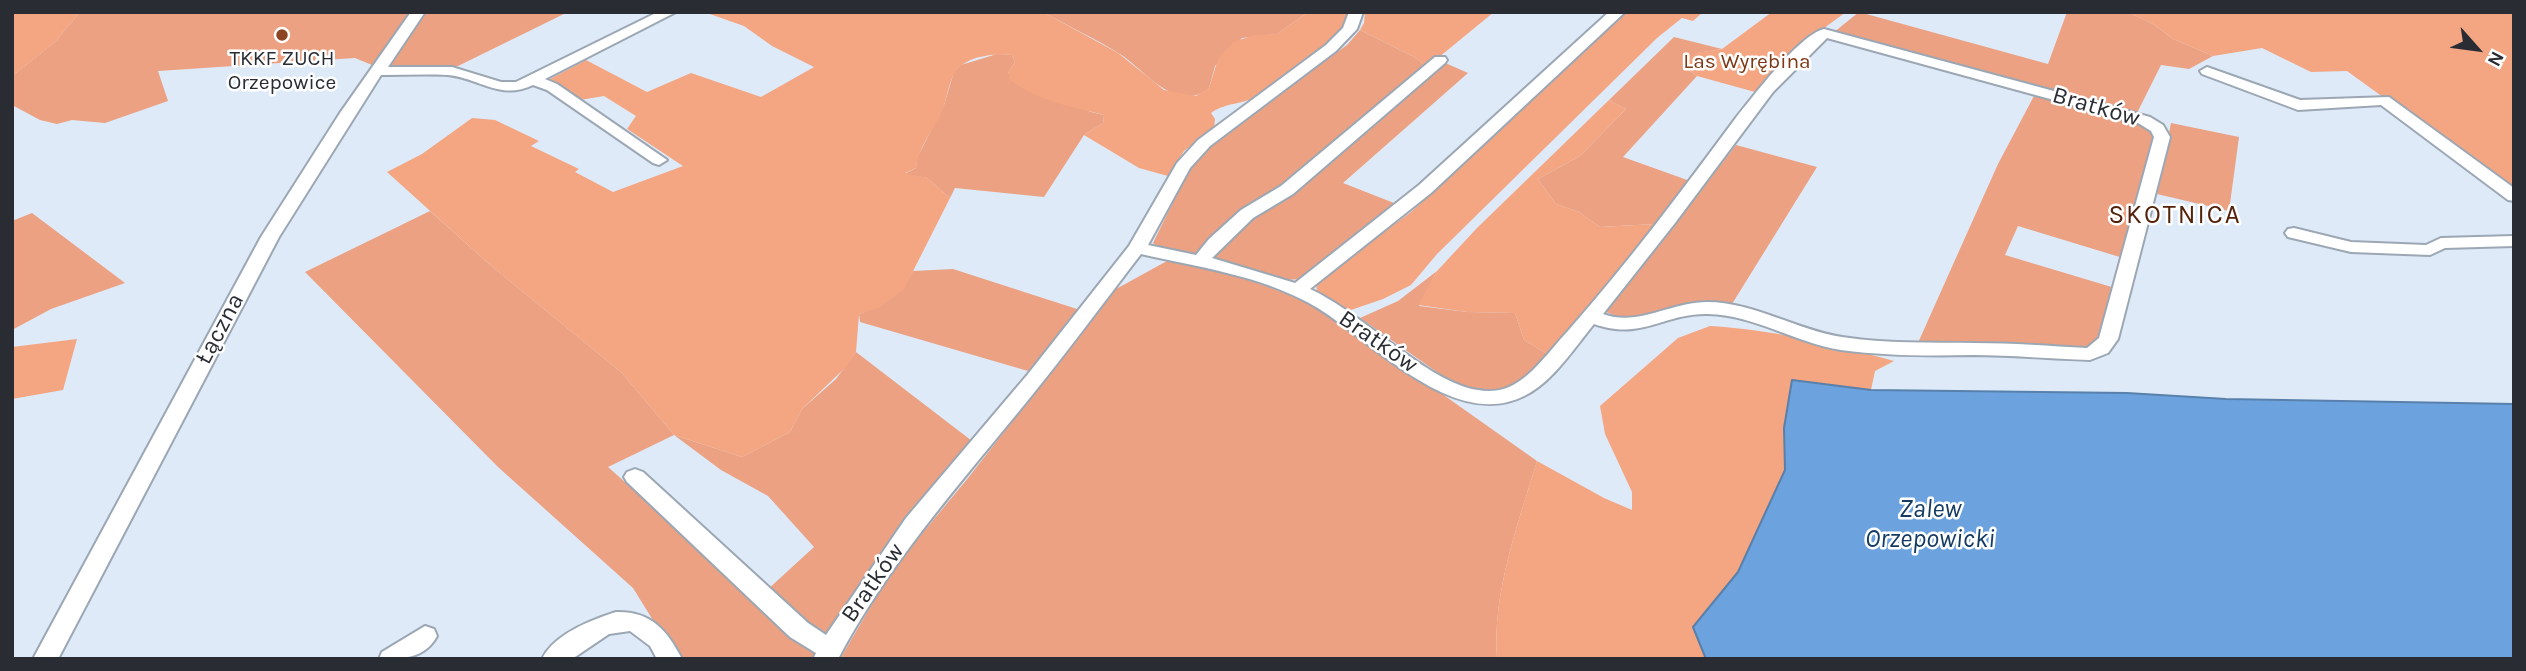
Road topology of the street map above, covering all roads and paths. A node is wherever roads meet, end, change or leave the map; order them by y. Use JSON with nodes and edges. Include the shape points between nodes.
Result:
{"nodes":[{"id":1,"x":418,"y":12,"type":"edge"},
{"id":2,"x":669,"y":12,"type":"edge"},
{"id":3,"x":1356,"y":12,"type":"edge"},
{"id":4,"x":1618,"y":12,"type":"edge"},
{"id":5,"x":1440,"y":61,"type":"dead end"},
{"id":6,"x":379,"y":71,"type":"junction"},
{"id":7,"x":2207,"y":71,"type":"dead end"},
{"id":8,"x":534,"y":80,"type":"junction"},
{"id":9,"x":659,"y":160,"type":"dead end"},
{"id":10,"x":2514,"y":196,"type":"edge"},
{"id":11,"x":2294,"y":233,"type":"dead end"},
{"id":12,"x":2514,"y":241,"type":"edge"},
{"id":13,"x":1137,"y":248,"type":"junction"},
{"id":14,"x":1200,"y":262,"type":"junction"},
{"id":15,"x":1297,"y":290,"type":"junction"},
{"id":16,"x":1591,"y":316,"type":"junction"},
{"id":17,"x":635,"y":477,"type":"dead end"},
{"id":18,"x":425,"y":636,"type":"dead end"},
{"id":19,"x":827,"y":654,"type":"edge"},
{"id":20,"x":45,"y":659,"type":"edge"},
{"id":21,"x":391,"y":659,"type":"edge"},
{"id":22,"x":554,"y":659,"type":"edge"},
{"id":23,"x":670,"y":659,"type":"edge"}],
"edges":[{"from":1,"to":6,"type":"street","name":"Łączna"},
{"from":2,"to":8,"type":"street"},
{"from":3,"to":13,"type":"street","name":"Bratków","via":[[1350,29],[1331,48],[1204,143],[1183,166]]},
{"from":4,"to":15,"type":"street","via":[[1425,189]]},
{"from":5,"to":14,"type":"street","via":[[1287,190],[1247,214]]},
{"from":6,"to":8,"type":"street","via":[[460,72],[506,87]]},
{"from":6,"to":20,"type":"street","name":"Łączna","via":[[270,237]]},
{"from":7,"to":10,"type":"street","via":[[2298,105],[2384,100]]},
{"from":8,"to":9,"type":"street","via":[[552,87]]},
{"from":11,"to":12,"type":"street","via":[[2351,247],[2430,250],[2441,243]]},
{"from":13,"to":14,"type":"street","name":"Bratków"},
{"from":13,"to":19,"type":"street","name":"Bratków","via":[[914,524]]},
{"from":14,"to":15,"type":"street","name":"Bratków"},
{"from":15,"to":16,"type":"street","name":"Bratków","via":[[1337,312],[1438,383],[1483,398],[1528,386]]},
{"from":16,"to":16,"type":"street","name":"Bratków","via":[[1616,325],[1634,325],[1708,308],[1837,342],[1887,349],[2090,354],[2108,339],[2162,137],[2144,120],[1824,33],[1769,87],[1647,250]]},
{"from":17,"to":19,"type":"street"},
{"from":18,"to":21,"type":"street"},
{"from":22,"to":23,"type":"street","via":[[595,629],[624,620],[649,627]]}]}
